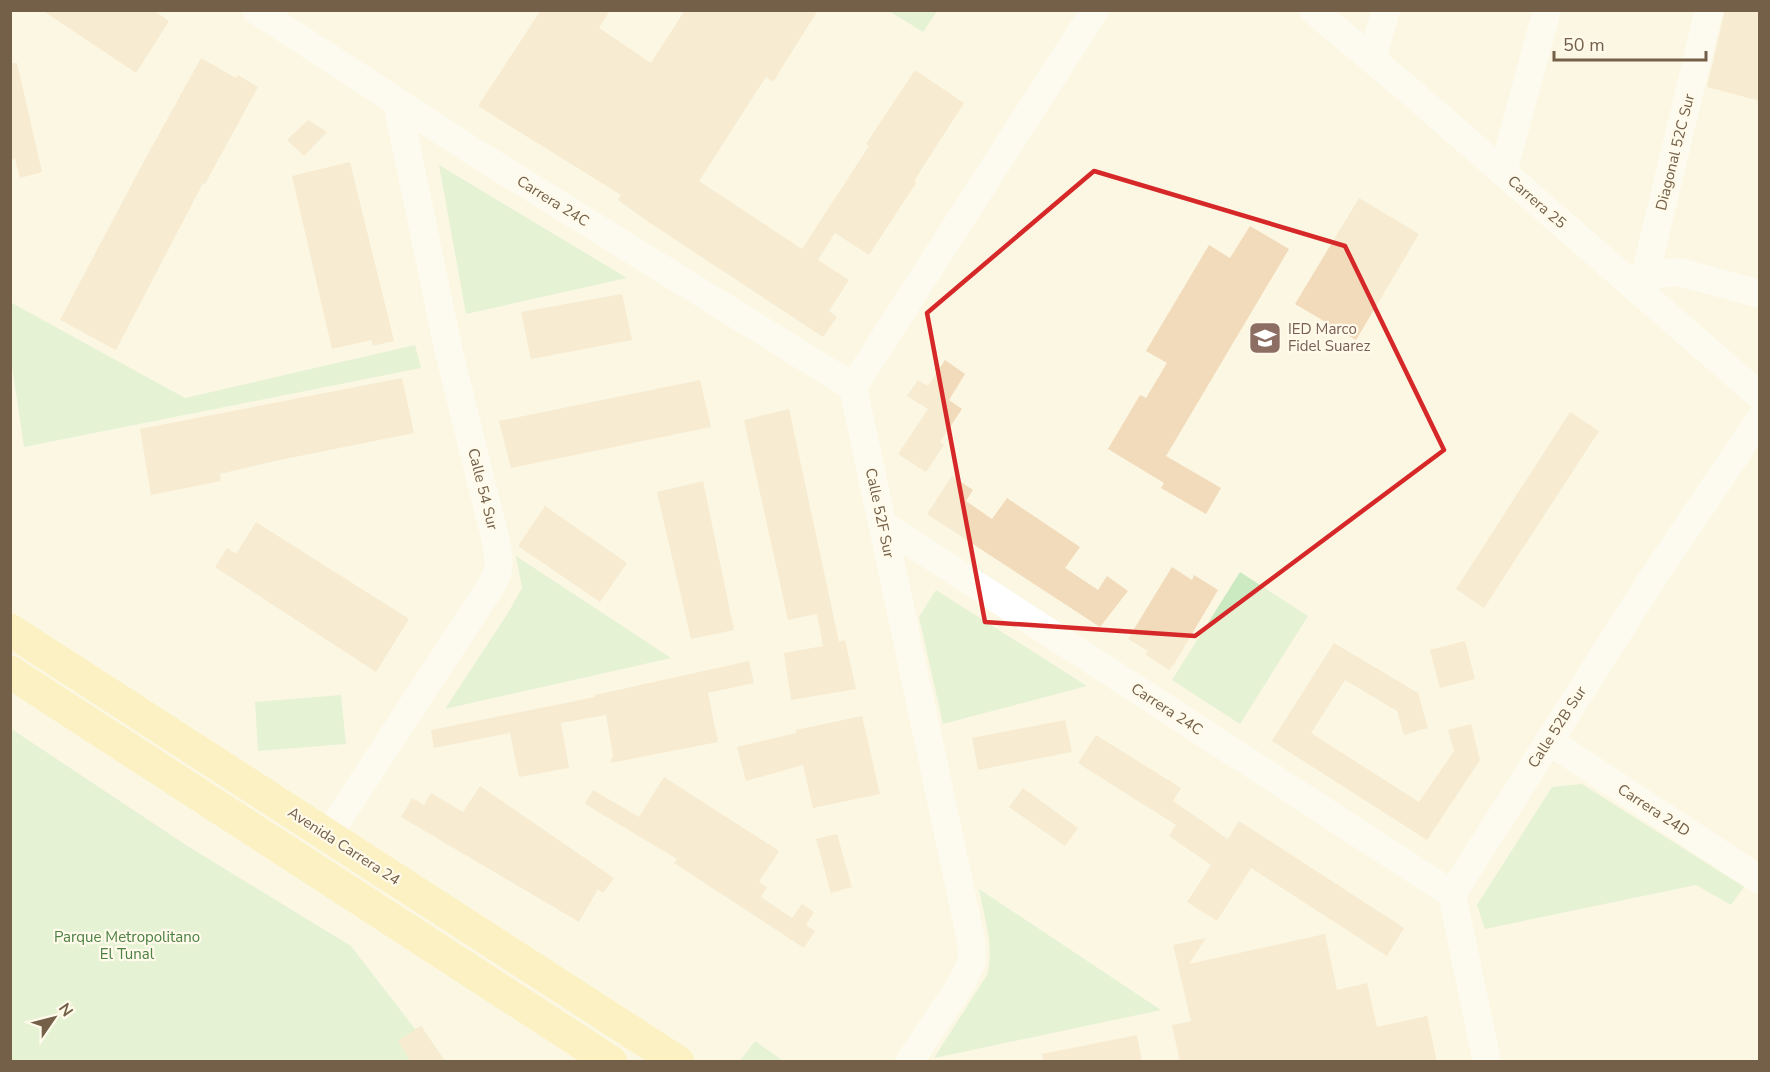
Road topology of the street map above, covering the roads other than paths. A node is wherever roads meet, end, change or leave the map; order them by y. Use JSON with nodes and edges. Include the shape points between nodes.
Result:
{"nodes":[{"id":1,"x":256,"y":10,"type":"edge"},
{"id":2,"x":1095,"y":10,"type":"edge"},
{"id":3,"x":1313,"y":10,"type":"edge"},
{"id":4,"x":1386,"y":10,"type":"edge"},
{"id":5,"x":1547,"y":10,"type":"edge"},
{"id":6,"x":1709,"y":10,"type":"edge"},
{"id":7,"x":1372,"y":58,"type":"junction"},
{"id":8,"x":397,"y":102,"type":"junction"},
{"id":9,"x":1503,"y":172,"type":"junction"},
{"id":10,"x":1652,"y":248,"type":"junction"},
{"id":11,"x":1679,"y":273,"type":"junction"},
{"id":12,"x":1643,"y":287,"type":"junction"},
{"id":13,"x":1760,"y":294,"type":"edge"},
{"id":14,"x":853,"y":387,"type":"junction"},
{"id":15,"x":1760,"y":396,"type":"edge"},
{"id":16,"x":1760,"y":419,"type":"edge"},
{"id":17,"x":882,"y":524,"type":"junction"},
{"id":18,"x":10,"y":630,"type":"edge"},
{"id":19,"x":10,"y":672,"type":"edge"},
{"id":20,"x":1549,"y":741,"type":"junction"},
{"id":21,"x":328,"y":835,"type":"junction"},
{"id":22,"x":1760,"y":880,"type":"edge"},
{"id":23,"x":1452,"y":894,"type":"junction"},
{"id":24,"x":611,"y":1062,"type":"edge"},
{"id":25,"x":678,"y":1062,"type":"edge"},
{"id":26,"x":909,"y":1062,"type":"edge"},
{"id":27,"x":1487,"y":1062,"type":"edge"}],
"edges":[{"from":1,"to":8,"type":"street","name":"Carrera 24C"},
{"from":2,"to":14,"type":"street"},
{"from":3,"to":7,"type":"street","name":"Carrera 25"},
{"from":4,"to":7,"type":"street"},
{"from":5,"to":9,"type":"street"},
{"from":6,"to":10,"type":"street","name":"Diagonal 52C Sur"},
{"from":7,"to":9,"type":"street","name":"Carrera 25"},
{"from":8,"to":14,"type":"street","name":"Carrera 24C"},
{"from":8,"to":21,"type":"street","name":"Calle 54 Sur","via":[[448,348],[499,563],[491,586]]},
{"from":9,"to":12,"type":"street","name":"Carrera 25"},
{"from":10,"to":11,"type":"street"},
{"from":10,"to":12,"type":"street","name":"Diagonal 52C Sur"},
{"from":11,"to":12,"type":"street","via":[[1657,274]]},
{"from":11,"to":13,"type":"street"},
{"from":12,"to":15,"type":"street","name":"Carrera 25"},
{"from":14,"to":17,"type":"street","name":"Calle 52F Sur"},
{"from":16,"to":20,"type":"street","name":"Calle 52B Sur"},
{"from":17,"to":23,"type":"street","name":"Carrera 24C"},
{"from":17,"to":26,"type":"street","name":"Calle 52F Sur","via":[[971,940],[972,961],[962,983]]},
{"from":18,"to":21,"type":"main road","name":"Avenida Carrera 24"},
{"from":19,"to":24,"type":"main road"},
{"from":20,"to":22,"type":"street","name":"Carrera 24D"},
{"from":20,"to":23,"type":"street","name":"Calle 52B Sur"},
{"from":21,"to":25,"type":"main road","name":"Avenida Carrera 24"},
{"from":23,"to":27,"type":"street"}]}
